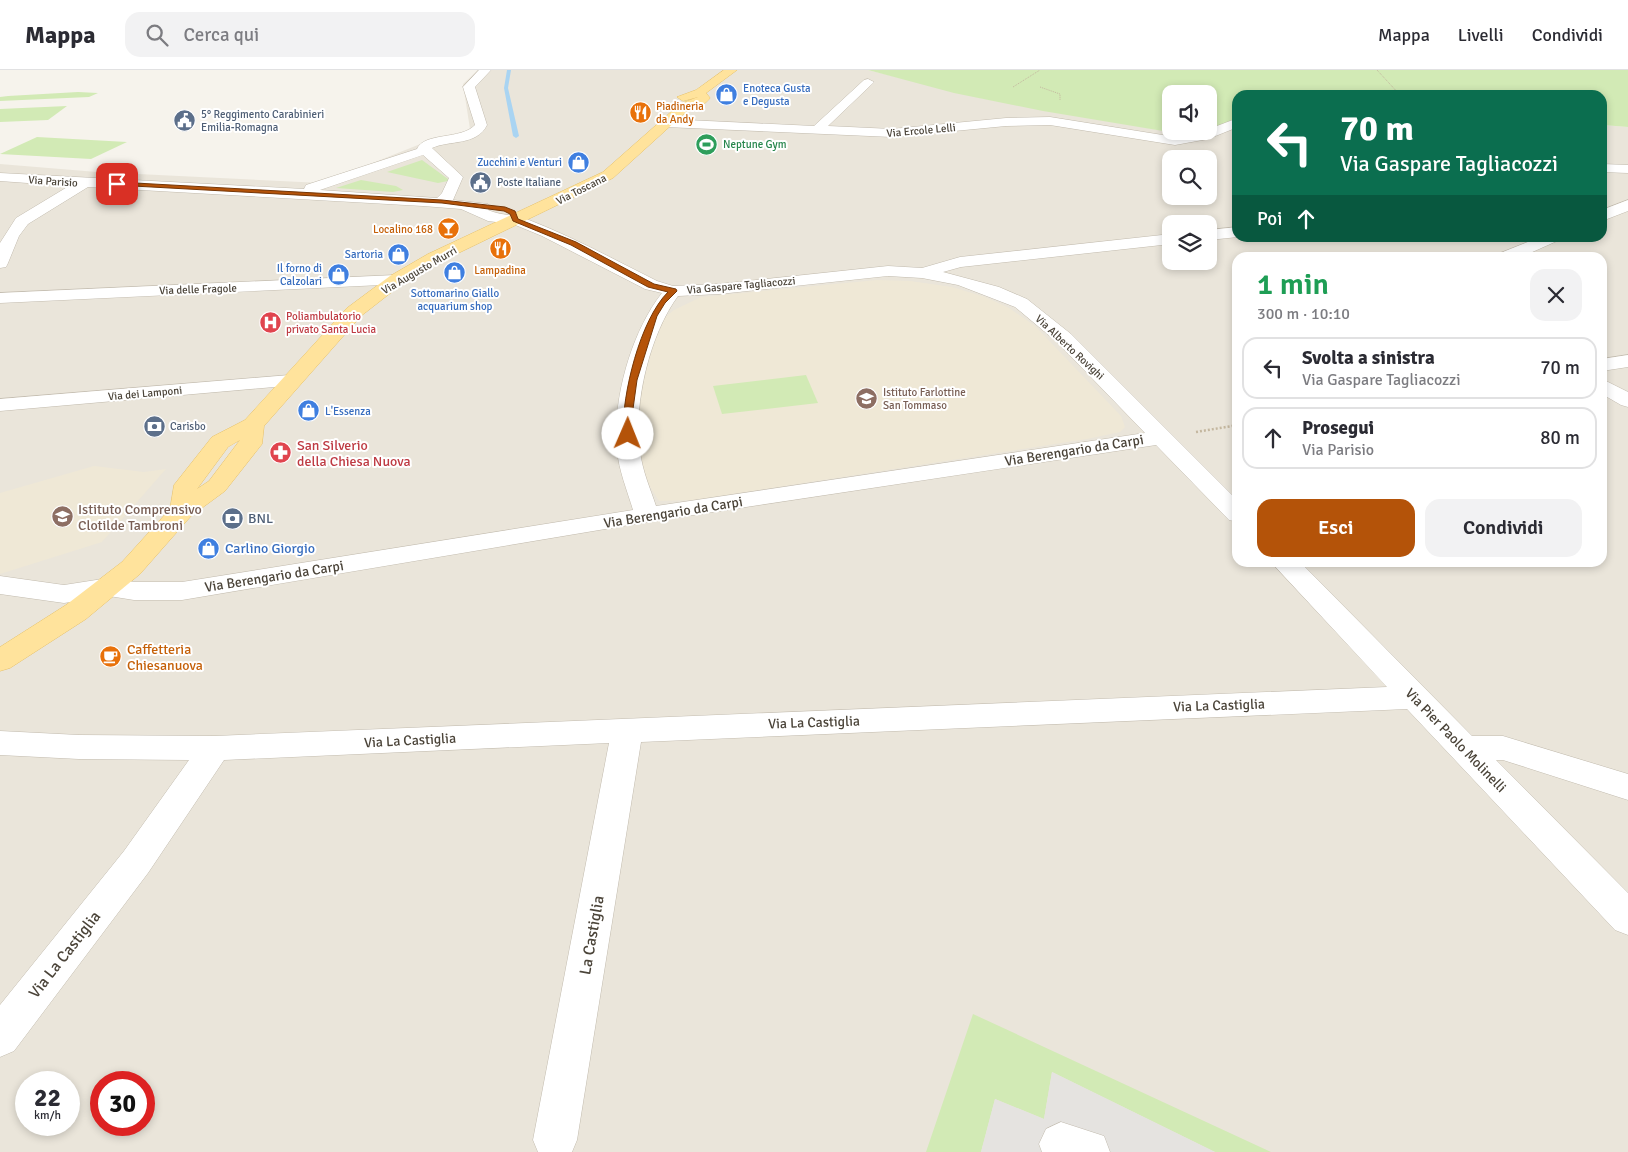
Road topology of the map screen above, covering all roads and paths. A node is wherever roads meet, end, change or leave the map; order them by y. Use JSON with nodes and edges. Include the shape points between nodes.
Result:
{"nodes":[{"id":1,"x":484,"y":70,"type":"edge"},
{"id":2,"x":732,"y":70,"type":"edge"},
{"id":3,"x":1040,"y":70,"type":"edge"},
{"id":4,"x":1378,"y":70,"type":"edge"},
{"id":5,"x":868,"y":82,"type":"dead end"},
{"id":6,"x":1013,"y":87,"type":"dead end"},
{"id":7,"x":1040,"y":87,"type":"dead end"},
{"id":8,"x":1396,"y":90,"type":"edge"},
{"id":9,"x":1060,"y":94,"type":"dead end"},
{"id":10,"x":666,"y":123,"type":"junction"},
{"id":11,"x":1232,"y":124,"type":"edge"},
{"id":12,"x":816,"y":131,"type":"junction"},
{"id":13,"x":424,"y":151,"type":"junction"},
{"id":14,"x":1607,"y":168,"type":"edge"},
{"id":15,"x":1628,"y":169,"type":"edge"},
{"id":16,"x":360,"y":172,"type":"junction"},
{"id":17,"x":0,"y":177,"type":"edge"},
{"id":18,"x":388,"y":179,"type":"dead end"},
{"id":19,"x":85,"y":183,"type":"junction"},
{"id":20,"x":413,"y":186,"type":"dead end"},
{"id":21,"x":298,"y":192,"type":"junction"},
{"id":22,"x":426,"y":200,"type":"junction"},
{"id":23,"x":442,"y":202,"type":"junction"},
{"id":24,"x":1628,"y":205,"type":"edge"},
{"id":25,"x":1607,"y":214,"type":"edge"},
{"id":26,"x":516,"y":220,"type":"junction"},
{"id":27,"x":1232,"y":233,"type":"edge"},
{"id":28,"x":1217,"y":234,"type":"edge"},
{"id":29,"x":1162,"y":240,"type":"edge"},
{"id":30,"x":1542,"y":242,"type":"edge"},
{"id":31,"x":1518,"y":252,"type":"edge"},
{"id":32,"x":0,"y":263,"type":"edge"},
{"id":33,"x":922,"y":273,"type":"junction"},
{"id":34,"x":396,"y":280,"type":"junction"},
{"id":35,"x":962,"y":281,"type":"joint"},
{"id":36,"x":673,"y":291,"type":"junction"},
{"id":37,"x":0,"y":298,"type":"edge"},
{"id":38,"x":1628,"y":361,"type":"edge"},
{"id":39,"x":1607,"y":364,"type":"edge"},
{"id":40,"x":290,"y":381,"type":"junction"},
{"id":41,"x":1607,"y":388,"type":"edge"},
{"id":42,"x":1628,"y":401,"type":"edge"},
{"id":43,"x":0,"y":405,"type":"edge"},
{"id":44,"x":1232,"y":426,"type":"edge"},
{"id":45,"x":1163,"y":437,"type":"junction"},
{"id":46,"x":1232,"y":509,"type":"edge"},
{"id":47,"x":647,"y":515,"type":"junction"},
{"id":48,"x":1297,"y":567,"type":"edge"},
{"id":49,"x":0,"y":585,"type":"edge"},
{"id":50,"x":109,"y":587,"type":"junction"},
{"id":51,"x":0,"y":661,"type":"edge"},
{"id":52,"x":1414,"y":697,"type":"junction"},
{"id":53,"x":627,"y":730,"type":"junction"},
{"id":54,"x":0,"y":743,"type":"edge"},
{"id":55,"x":215,"y":748,"type":"junction"},
{"id":56,"x":1464,"y":748,"type":"junction"},
{"id":57,"x":1628,"y":788,"type":"edge"},
{"id":58,"x":1628,"y":918,"type":"edge"},
{"id":59,"x":0,"y":1037,"type":"edge"},
{"id":60,"x":555,"y":1140,"type":"dead end"}],
"edges":[{"from":1,"to":13,"type":"street","via":[[469,87],[479,129],[469,135],[430,144],[423,148]]},
{"from":2,"to":10,"type":"main road","name":"Via Toscana","via":[[700,92],[704,98],[698,103],[684,107]]},
{"from":3,"to":6,"type":"path"},
{"from":4,"to":8,"type":"path"},
{"from":5,"to":12,"type":"street"},
{"from":7,"to":9,"type":"path"},
{"from":10,"to":12,"type":"street","name":"Via Ercole Lelli"},
{"from":10,"to":26,"type":"main road","name":"Via Toscana","via":[[608,175]]},
{"from":11,"to":12,"type":"street","name":"Via Ercole Lelli","via":[[1203,136],[1175,141],[1050,121],[892,133]]},
{"from":13,"to":16,"type":"street"},
{"from":13,"to":23,"type":"street","via":[[456,177],[449,196]]},
{"from":14,"to":15,"type":"street"},
{"from":16,"to":18,"type":"street"},
{"from":16,"to":21,"type":"street"},
{"from":17,"to":19,"type":"street","name":"Via Parisio"},
{"from":19,"to":21,"type":"street","name":"Via Parisio"},
{"from":19,"to":32,"type":"street","via":[[22,221],[11,236]]},
{"from":20,"to":22,"type":"street","via":[[427,192],[430,196]]},
{"from":21,"to":22,"type":"street","name":"Via Parisio"},
{"from":22,"to":23,"type":"street","name":"Via Parisio"},
{"from":23,"to":26,"type":"street","name":"Via Parisio","via":[[464,205],[493,218]]},
{"from":24,"to":25,"type":"street"},
{"from":26,"to":34,"type":"main road","name":"Via Augusto Murri","via":[[434,258]]},
{"from":26,"to":36,"type":"street","name":"Via Gaspare Tagliacozzi","via":[[573,244],[651,286]]},
{"from":27,"to":28,"type":"street"},
{"from":29,"to":33,"type":"street","name":"Via Gaspare Tagliacozzi","via":[[960,262]]},
{"from":30,"to":31,"type":"street"},
{"from":33,"to":35,"type":"street","name":"Via Gaspare Tagliacozzi"},
{"from":33,"to":36,"type":"street","name":"Via Gaspare Tagliacozzi","via":[[888,271]]},
{"from":34,"to":37,"type":"street","name":"Via delle Fragole"},
{"from":34,"to":40,"type":"main road","name":"Via Augusto Murri","via":[[354,312]]},
{"from":35,"to":45,"type":"street","name":"Via Alberto Rovighi","via":[[1021,303],[1040,317]]},
{"from":36,"to":47,"type":"street","via":[[653,316],[633,380],[627,416],[628,451]]},
{"from":38,"to":39,"type":"street"},
{"from":40,"to":43,"type":"street","name":"Via dei Lamponi"},
{"from":40,"to":50,"type":"main road","name":"Via Augusto Murri","via":[[253,425],[250,444],[217,486],[182,511],[148,551]]},
{"from":41,"to":42,"type":"street"},
{"from":44,"to":45,"type":"path","name":"Via Berengario da Carpi"},
{"from":45,"to":46,"type":"street"},
{"from":45,"to":47,"type":"street","name":"Via Berengario da Carpi"},
{"from":47,"to":50,"type":"street","name":"Via Berengario da Carpi","via":[[182,591],[134,592]]},
{"from":48,"to":52,"type":"street","name":"Via Pier Paolo Molinelli"},
{"from":49,"to":50,"type":"street","via":[[64,594]]},
{"from":50,"to":51,"type":"main road","name":"Via Augusto Murri"},
{"from":52,"to":53,"type":"street","name":"Via La Castiglia"},
{"from":52,"to":56,"type":"street","name":"Via Pier Paolo Molinelli"},
{"from":53,"to":55,"type":"street","name":"Via La Castiglia"},
{"from":53,"to":60,"type":"street","name":"La Castiglia"},
{"from":54,"to":55,"type":"street","name":"Via La Castiglia"},
{"from":55,"to":59,"type":"street","name":"Via La Castiglia","via":[[136,862]]},
{"from":56,"to":57,"type":"street","via":[[1503,748]]},
{"from":56,"to":58,"type":"street","name":"Via Pier Paolo Molinelli"}]}
